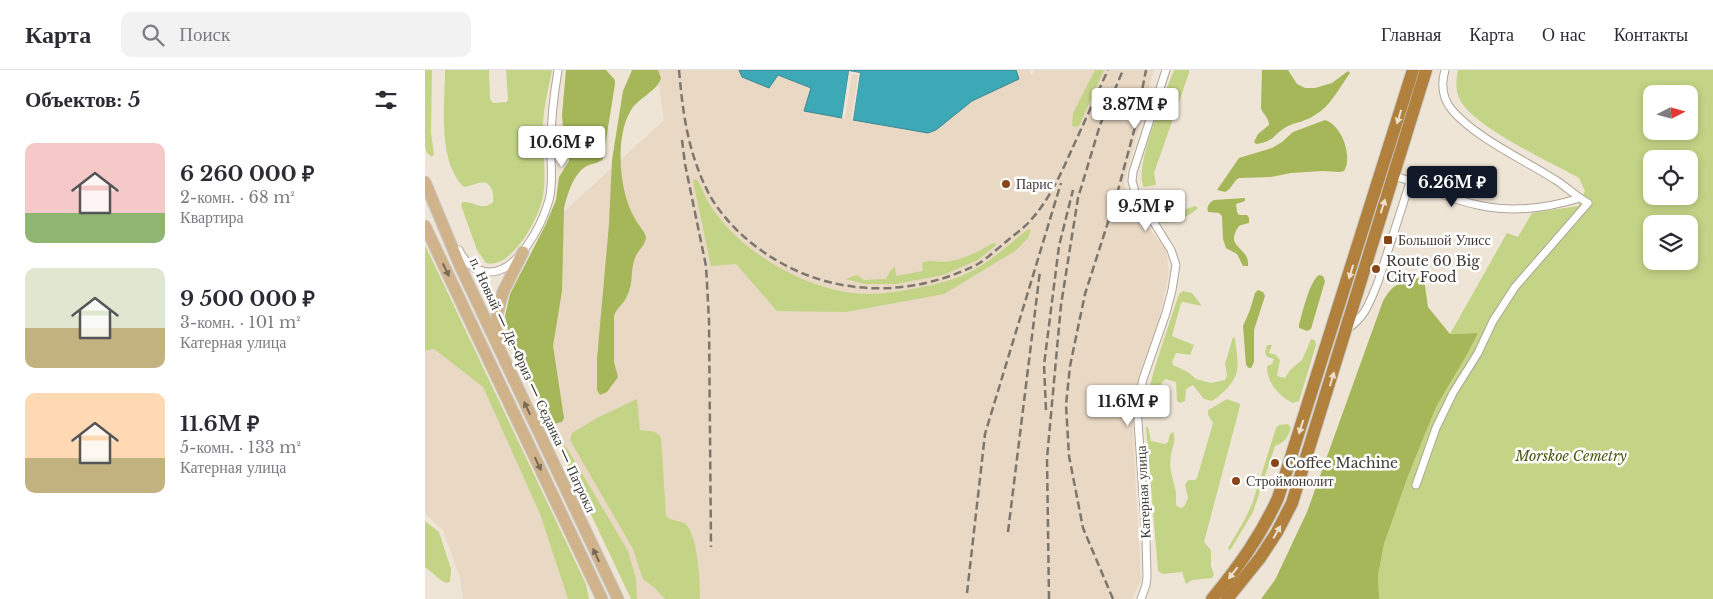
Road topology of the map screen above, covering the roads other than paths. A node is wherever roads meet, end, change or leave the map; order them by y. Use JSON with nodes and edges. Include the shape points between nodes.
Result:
{"nodes":[{"id":1,"x":558,"y":70,"type":"edge"},
{"id":2,"x":1166,"y":70,"type":"edge"},
{"id":3,"x":1413,"y":70,"type":"edge"},
{"id":4,"x":1426,"y":70,"type":"edge"},
{"id":5,"x":1445,"y":70,"type":"edge"},
{"id":6,"x":1393,"y":175,"type":"junction"},
{"id":7,"x":1410,"y":182,"type":"junction"},
{"id":8,"x":426,"y":184,"type":"edge"},
{"id":9,"x":1580,"y":198,"type":"junction"},
{"id":10,"x":425,"y":226,"type":"edge"},
{"id":11,"x":523,"y":252,"type":"junction"},
{"id":12,"x":1346,"y":329,"type":"junction"},
{"id":13,"x":497,"y":346,"type":"junction"},
{"id":14,"x":1417,"y":485,"type":"dead end"},
{"id":15,"x":602,"y":599,"type":"edge"},
{"id":16,"x":618,"y":599,"type":"edge"},
{"id":17,"x":1141,"y":599,"type":"edge"},
{"id":18,"x":1212,"y":599,"type":"edge"},
{"id":19,"x":1227,"y":599,"type":"edge"}],
"edges":[{"from":1,"to":11,"type":"street","via":[[551,122],[549,200]]},
{"from":2,"to":17,"type":"street","name":"Катерная улица","via":[[1132,181],[1135,192],[1171,250],[1176,265],[1166,313],[1143,379],[1137,407],[1147,577]]},
{"from":3,"to":18,"type":"highway","one_way":true,"via":[[1278,498],[1254,544]]},
{"from":4,"to":6,"type":"highway"},
{"from":5,"to":9,"type":"street","via":[[1443,94],[1451,110],[1483,136]]},
{"from":6,"to":7,"type":"street"},
{"from":12,"to":6,"type":"highway","one_way":true},
{"from":7,"to":9,"type":"street","via":[[1488,207],[1537,208]]},
{"from":7,"to":12,"type":"street","via":[[1378,282],[1357,322]]},
{"from":8,"to":11,"type":"street","via":[[435,194],[462,256],[471,266],[481,271],[499,271]]},
{"from":8,"to":13,"type":"main road","name":"п. Новый — Де-Фриз — Седанка — Патрокл"},
{"from":9,"to":14,"type":"street","via":[[1588,203],[1515,288],[1493,321],[1436,428]]},
{"from":10,"to":15,"type":"main road","name":"п. Новый — Де-Фриз — Седанка — Патрокл","one_way":true},
{"from":11,"to":13,"type":"main road","via":[[503,292],[497,315]]},
{"from":19,"to":12,"type":"highway","one_way":true,"via":[[1261,558],[1292,503]]},
{"from":16,"to":13,"type":"main road","name":"п. Новый — Де-Фриз — Седанка — Патрокл","one_way":true}]}
